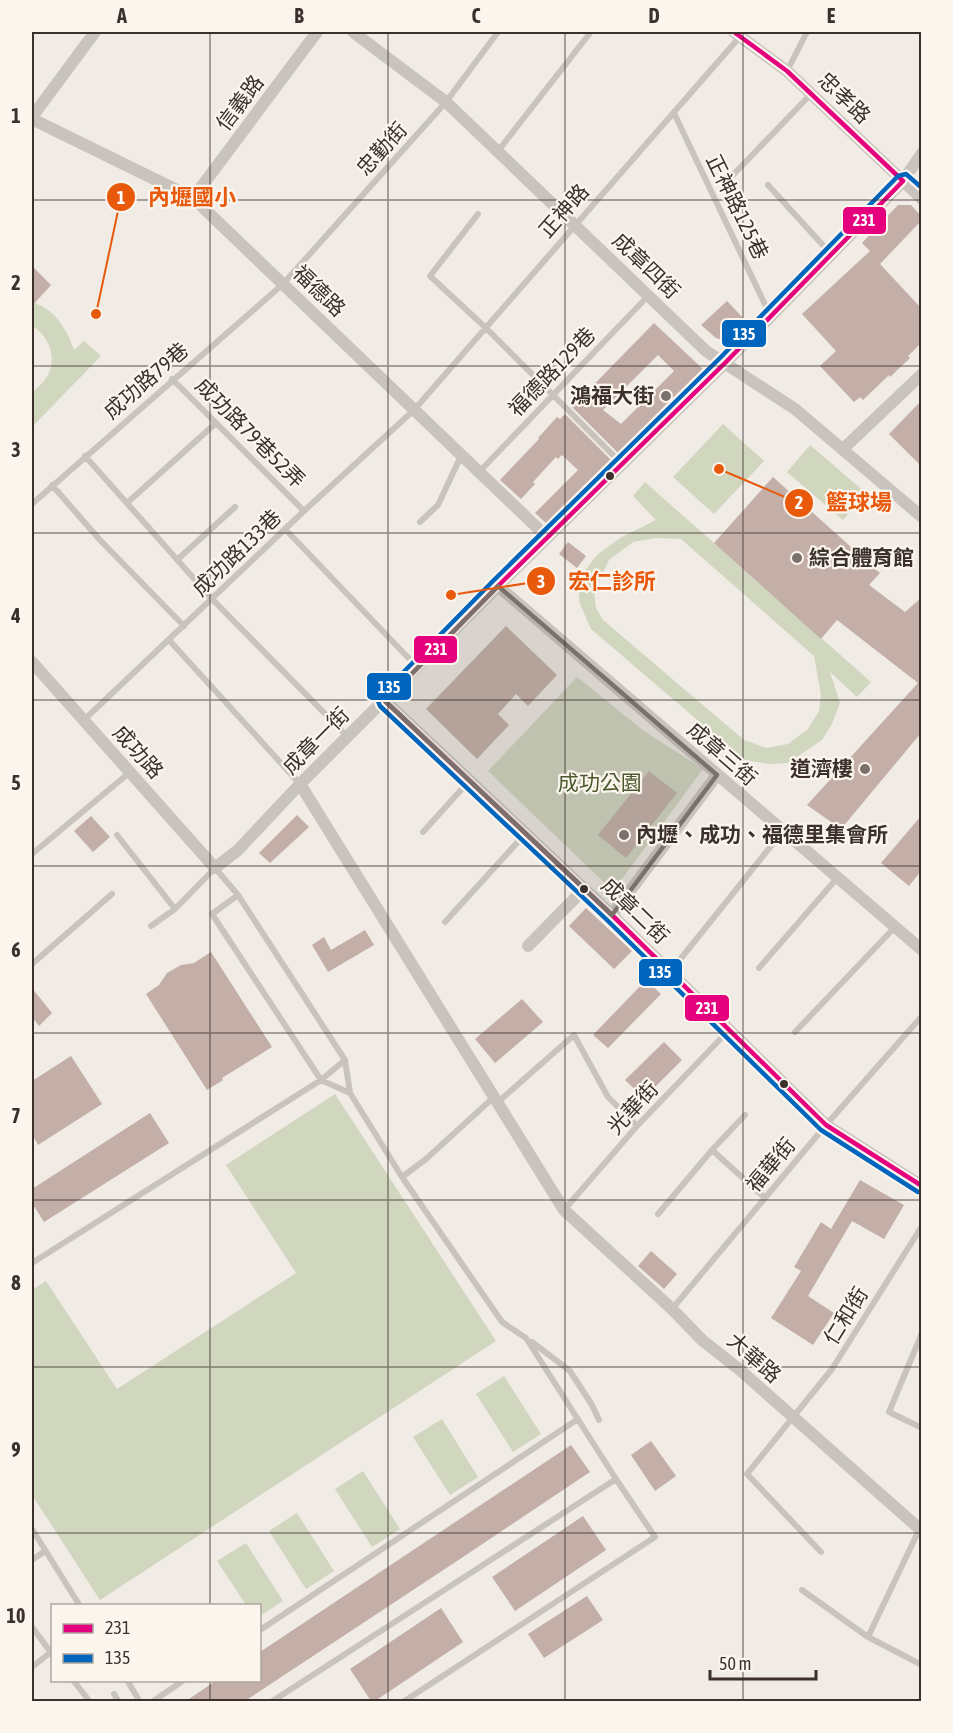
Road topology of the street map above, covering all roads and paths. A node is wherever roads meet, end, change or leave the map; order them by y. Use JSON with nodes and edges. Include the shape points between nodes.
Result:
{"nodes":[{"id":1,"x":95,"y":32,"type":"edge"},
{"id":2,"x":317,"y":32,"type":"edge"},
{"id":3,"x":353,"y":32,"type":"edge"},
{"id":4,"x":498,"y":32,"type":"edge"},
{"id":5,"x":589,"y":32,"type":"edge"},
{"id":6,"x":807,"y":32,"type":"edge"},
{"id":7,"x":740,"y":33,"type":"edge"},
{"id":8,"x":787,"y":71,"type":"junction"},
{"id":9,"x":811,"y":94,"type":"junction"},
{"id":10,"x":446,"y":102,"type":"junction"},
{"id":11,"x":674,"y":113,"type":"junction"},
{"id":12,"x":32,"y":118,"type":"edge"},
{"id":13,"x":498,"y":151,"type":"junction"},
{"id":14,"x":921,"y":153,"type":"edge"},
{"id":15,"x":731,"y":177,"type":"dead end"},
{"id":16,"x":903,"y":181,"type":"junction"},
{"id":17,"x":768,"y":184,"type":"dead end"},
{"id":18,"x":193,"y":198,"type":"junction"},
{"id":19,"x":921,"y":200,"type":"edge"},
{"id":20,"x":478,"y":214,"type":"dead end"},
{"id":21,"x":574,"y":224,"type":"junction"},
{"id":22,"x":831,"y":254,"type":"junction"},
{"id":23,"x":283,"y":284,"type":"junction"},
{"id":24,"x":649,"y":295,"type":"junction"},
{"id":25,"x":771,"y":316,"type":"junction"},
{"id":26,"x":486,"y":328,"type":"junction"},
{"id":27,"x":726,"y":362,"type":"junction"},
{"id":28,"x":921,"y":374,"type":"edge"},
{"id":29,"x":172,"y":379,"type":"junction"},
{"id":30,"x":554,"y":394,"type":"junction"},
{"id":31,"x":414,"y":410,"type":"junction"},
{"id":32,"x":216,"y":423,"type":"junction"},
{"id":33,"x":843,"y":449,"type":"junction"},
{"id":34,"x":86,"y":456,"type":"junction"},
{"id":35,"x":461,"y":456,"type":"junction"},
{"id":36,"x":622,"y":464,"type":"junction"},
{"id":37,"x":478,"y":472,"type":"junction"},
{"id":38,"x":52,"y":485,"type":"junction"},
{"id":39,"x":127,"y":503,"type":"junction"},
{"id":40,"x":32,"y":504,"type":"edge"},
{"id":41,"x":235,"y":507,"type":"dead end"},
{"id":42,"x":304,"y":511,"type":"junction"},
{"id":43,"x":921,"y":517,"type":"edge"},
{"id":44,"x":420,"y":522,"type":"dead end"},
{"id":45,"x":286,"y":530,"type":"junction"},
{"id":46,"x":547,"y":537,"type":"junction"},
{"id":47,"x":177,"y":560,"type":"junction"},
{"id":48,"x":498,"y":586,"type":"junction"},
{"id":49,"x":213,"y":600,"type":"junction"},
{"id":50,"x":184,"y":626,"type":"junction"},
{"id":51,"x":169,"y":640,"type":"junction"},
{"id":52,"x":33,"y":667,"type":"edge"},
{"id":53,"x":417,"y":667,"type":"junction"},
{"id":54,"x":385,"y":701,"type":"junction"},
{"id":55,"x":84,"y":720,"type":"junction"},
{"id":56,"x":348,"y":737,"type":"junction"},
{"id":57,"x":130,"y":772,"type":"junction"},
{"id":58,"x":717,"y":775,"type":"junction"},
{"id":59,"x":470,"y":781,"type":"junction"},
{"id":60,"x":300,"y":784,"type":"junction"},
{"id":61,"x":783,"y":831,"type":"junction"},
{"id":62,"x":423,"y":832,"type":"dead end"},
{"id":63,"x":525,"y":834,"type":"junction"},
{"id":64,"x":117,"y":835,"type":"dead end"},
{"id":65,"x":32,"y":854,"type":"edge"},
{"id":66,"x":215,"y":868,"type":"junction"},
{"id":67,"x":838,"y":877,"type":"junction"},
{"id":68,"x":584,"y":889,"type":"junction"},
{"id":69,"x":112,"y":894,"type":"dead end"},
{"id":70,"x":238,"y":895,"type":"junction"},
{"id":71,"x":175,"y":909,"type":"junction"},
{"id":72,"x":612,"y":915,"type":"junction"},
{"id":73,"x":445,"y":922,"type":"dead end"},
{"id":74,"x":151,"y":926,"type":"dead end"},
{"id":75,"x":895,"y":927,"type":"junction"},
{"id":76,"x":528,"y":946,"type":"dead end"},
{"id":77,"x":921,"y":950,"type":"edge"},
{"id":78,"x":32,"y":964,"type":"edge"},
{"id":79,"x":759,"y":968,"type":"dead end"},
{"id":80,"x":670,"y":972,"type":"junction"},
{"id":81,"x":921,"y":1016,"type":"edge"},
{"id":82,"x":729,"y":1030,"type":"junction"},
{"id":83,"x":795,"y":1032,"type":"dead end"},
{"id":84,"x":345,"y":1060,"type":"junction"},
{"id":85,"x":321,"y":1080,"type":"junction"},
{"id":86,"x":350,"y":1093,"type":"junction"},
{"id":87,"x":496,"y":1099,"type":"junction"},
{"id":88,"x":745,"y":1116,"type":"dead end"},
{"id":89,"x":826,"y":1125,"type":"junction"},
{"id":90,"x":637,"y":1126,"type":"junction"},
{"id":91,"x":712,"y":1150,"type":"junction"},
{"id":92,"x":402,"y":1177,"type":"junction"},
{"id":93,"x":921,"y":1185,"type":"edge"},
{"id":94,"x":765,"y":1198,"type":"junction"},
{"id":95,"x":564,"y":1210,"type":"junction"},
{"id":96,"x":658,"y":1214,"type":"dead end"},
{"id":97,"x":921,"y":1226,"type":"edge"},
{"id":98,"x":32,"y":1261,"type":"edge"},
{"id":99,"x":672,"y":1310,"type":"junction"},
{"id":100,"x":921,"y":1333,"type":"edge"},
{"id":101,"x":526,"y":1338,"type":"junction"},
{"id":102,"x":792,"y":1418,"type":"junction"},
{"id":103,"x":578,"y":1419,"type":"junction"},
{"id":104,"x":599,"y":1420,"type":"dead end"},
{"id":105,"x":921,"y":1428,"type":"edge"},
{"id":106,"x":616,"y":1479,"type":"junction"},
{"id":107,"x":32,"y":1529,"type":"edge"},
{"id":108,"x":921,"y":1529,"type":"edge"},
{"id":109,"x":45,"y":1551,"type":"junction"},
{"id":110,"x":821,"y":1552,"type":"dead end"},
{"id":111,"x":32,"y":1560,"type":"edge"},
{"id":112,"x":802,"y":1590,"type":"dead end"},
{"id":113,"x":79,"y":1604,"type":"edge"},
{"id":114,"x":32,"y":1627,"type":"edge"},
{"id":115,"x":261,"y":1629,"type":"edge"},
{"id":116,"x":868,"y":1637,"type":"junction"},
{"id":117,"x":51,"y":1652,"type":"edge"},
{"id":118,"x":51,"y":1654,"type":"edge"},
{"id":119,"x":921,"y":1665,"type":"edge"},
{"id":120,"x":32,"y":1667,"type":"edge"},
{"id":121,"x":75,"y":1682,"type":"edge"},
{"id":122,"x":128,"y":1682,"type":"edge"},
{"id":123,"x":181,"y":1682,"type":"edge"},
{"id":124,"x":114,"y":1694,"type":"dead end"},
{"id":125,"x":90,"y":1701,"type":"edge"},
{"id":126,"x":119,"y":1701,"type":"edge"},
{"id":127,"x":140,"y":1701,"type":"edge"},
{"id":128,"x":152,"y":1701,"type":"edge"},
{"id":129,"x":271,"y":1701,"type":"edge"},
{"id":130,"x":403,"y":1701,"type":"edge"}],
"edges":[{"from":1,"to":12,"type":"street"},
{"from":2,"to":18,"type":"street","name":"信義路"},
{"from":3,"to":10,"type":"street","name":"成章四街"},
{"from":4,"to":10,"type":"lane","name":"忠勤街"},
{"from":5,"to":13,"type":"lane"},
{"from":6,"to":8,"type":"lane"},
{"from":7,"to":8,"type":"street","name":"忠孝路"},
{"from":7,"to":11,"type":"lane","name":"正神路"},
{"from":8,"to":9,"type":"street","name":"忠孝路"},
{"from":9,"to":15,"type":"lane"},
{"from":9,"to":16,"type":"street","name":"忠孝路"},
{"from":10,"to":13,"type":"street","name":"成章四街"},
{"from":10,"to":23,"type":"lane","name":"忠勤街"},
{"from":11,"to":21,"type":"lane","name":"正神路"},
{"from":11,"to":25,"type":"lane","name":"正神路125巷"},
{"from":12,"to":18,"type":"street","name":"福德路"},
{"from":13,"to":21,"type":"street","name":"成章四街"},
{"from":14,"to":16,"type":"street","name":"成章一街"},
{"from":16,"to":19,"type":"street","name":"忠孝路"},
{"from":16,"to":22,"type":"street","name":"成章一街"},
{"from":17,"to":22,"type":"lane"},
{"from":18,"to":23,"type":"street","name":"福德路"},
{"from":20,"to":26,"type":"lane","via":[[430,276]]},
{"from":21,"to":24,"type":"street","name":"成章四街"},
{"from":21,"to":26,"type":"lane","name":"正神路"},
{"from":22,"to":25,"type":"street","name":"成章一街"},
{"from":23,"to":29,"type":"lane","name":"成功路79巷"},
{"from":23,"to":31,"type":"street","name":"福德路"},
{"from":24,"to":27,"type":"street","name":"成章四街","via":[[706,351]]},
{"from":24,"to":30,"type":"lane","name":"福德路129巷"},
{"from":25,"to":27,"type":"street","name":"成章一街"},
{"from":26,"to":30,"type":"lane"},
{"from":26,"to":31,"type":"lane","name":"正神路"},
{"from":27,"to":33,"type":"street","name":"成章四街","via":[[795,409]]},
{"from":27,"to":36,"type":"street","name":"成章一街"},
{"from":28,"to":33,"type":"street"},
{"from":29,"to":32,"type":"lane","name":"成功路79巷52弄"},
{"from":29,"to":34,"type":"lane","name":"成功路79巷"},
{"from":30,"to":36,"type":"lane"},
{"from":30,"to":37,"type":"lane","name":"福德路129巷"},
{"from":31,"to":35,"type":"street","name":"福德路"},
{"from":31,"to":42,"type":"lane","name":"成功路133巷"},
{"from":32,"to":39,"type":"lane"},
{"from":32,"to":42,"type":"lane","name":"成功路79巷52弄"},
{"from":33,"to":43,"type":"street","name":"成章四街"},
{"from":34,"to":38,"type":"lane","name":"成功路79巷"},
{"from":34,"to":39,"type":"lane"},
{"from":35,"to":37,"type":"street","name":"福德路"},
{"from":35,"to":44,"type":"lane","via":[[438,505]]},
{"from":36,"to":46,"type":"street","name":"成章一街"},
{"from":37,"to":46,"type":"street","name":"福德路"},
{"from":38,"to":40,"type":"lane","name":"成功路79巷"},
{"from":38,"to":50,"type":"lane"},
{"from":39,"to":47,"type":"lane"},
{"from":41,"to":47,"type":"lane"},
{"from":42,"to":45,"type":"lane","name":"成功路133巷"},
{"from":45,"to":49,"type":"lane","name":"成功路133巷"},
{"from":45,"to":53,"type":"lane"},
{"from":46,"to":48,"type":"street","name":"成章一街"},
{"from":47,"to":49,"type":"lane"},
{"from":48,"to":53,"type":"street","name":"成章一街"},
{"from":48,"to":58,"type":"street","name":"成章三街"},
{"from":49,"to":50,"type":"lane","name":"成功路133巷"},
{"from":49,"to":56,"type":"lane"},
{"from":50,"to":51,"type":"lane","name":"成功路133巷"},
{"from":51,"to":55,"type":"lane","name":"成功路133巷"},
{"from":51,"to":60,"type":"lane"},
{"from":52,"to":55,"type":"street","name":"成功路"},
{"from":53,"to":54,"type":"street","name":"成章一街"},
{"from":54,"to":56,"type":"street","name":"成章一街"},
{"from":54,"to":59,"type":"street","name":"成章二街"},
{"from":55,"to":57,"type":"street","name":"成功路"},
{"from":56,"to":60,"type":"street","name":"成章一街"},
{"from":57,"to":65,"type":"lane"},
{"from":57,"to":66,"type":"street","name":"成功路"},
{"from":58,"to":61,"type":"street","name":"成章三街"},
{"from":58,"to":72,"type":"street"},
{"from":59,"to":62,"type":"lane"},
{"from":59,"to":63,"type":"street","name":"成章二街"},
{"from":60,"to":66,"type":"street","name":"成章一街","via":[[238,850]]},
{"from":60,"to":87,"type":"street","name":"大華路"},
{"from":61,"to":67,"type":"street","name":"成章三街"},
{"from":61,"to":80,"type":"lane"},
{"from":63,"to":68,"type":"street","name":"成章二街"},
{"from":63,"to":73,"type":"lane"},
{"from":64,"to":71,"type":"lane"},
{"from":66,"to":70,"type":"lane"},
{"from":66,"to":71,"type":"lane"},
{"from":67,"to":75,"type":"street","name":"成章三街"},
{"from":67,"to":79,"type":"lane"},
{"from":68,"to":72,"type":"street","name":"成章二街"},
{"from":68,"to":76,"type":"street"},
{"from":69,"to":78,"type":"lane"},
{"from":70,"to":84,"type":"lane"},
{"from":70,"to":85,"type":"lane","via":[[212,914]]},
{"from":71,"to":74,"type":"lane"},
{"from":72,"to":80,"type":"street","name":"成章二街"},
{"from":75,"to":77,"type":"street","name":"成章三街"},
{"from":75,"to":83,"type":"lane"},
{"from":80,"to":82,"type":"street","name":"成章二街"},
{"from":81,"to":89,"type":"lane","name":"福華街"},
{"from":82,"to":89,"type":"street","name":"成章二街"},
{"from":82,"to":90,"type":"lane","name":"光華街"},
{"from":84,"to":85,"type":"lane"},
{"from":84,"to":86,"type":"lane"},
{"from":85,"to":86,"type":"lane"},
{"from":85,"to":98,"type":"lane"},
{"from":86,"to":92,"type":"lane"},
{"from":87,"to":90,"type":"lane","via":[[573,1035],[608,1097]]},
{"from":87,"to":92,"type":"lane"},
{"from":87,"to":95,"type":"street","name":"大華路"},
{"from":88,"to":91,"type":"lane"},
{"from":89,"to":93,"type":"street","name":"成章二街"},
{"from":89,"to":94,"type":"lane","name":"福華街"},
{"from":90,"to":95,"type":"lane","name":"光華街"},
{"from":91,"to":94,"type":"lane"},
{"from":91,"to":96,"type":"lane"},
{"from":92,"to":101,"type":"lane","via":[[502,1322]]},
{"from":94,"to":99,"type":"lane","name":"福華街"},
{"from":95,"to":99,"type":"street","name":"大華路"},
{"from":97,"to":102,"type":"lane","name":"仁和街","via":[[832,1369]]},
{"from":99,"to":102,"type":"street","name":"大華路"},
{"from":100,"to":105,"type":"lane","via":[[889,1412]]},
{"from":101,"to":103,"type":"lane"},
{"from":101,"to":104,"type":"lane","via":[[570,1371]]},
{"from":102,"to":108,"type":"street","name":"大華路"},
{"from":102,"to":110,"type":"lane","name":"仁和街","via":[[747,1474]]},
{"from":103,"to":106,"type":"lane"},
{"from":103,"to":115,"type":"lane"},
{"from":106,"to":129,"type":"lane"},
{"from":106,"to":130,"type":"lane","via":[[655,1537]]},
{"from":107,"to":109,"type":"lane"},
{"from":108,"to":116,"type":"lane"},
{"from":109,"to":111,"type":"lane"},
{"from":109,"to":113,"type":"lane"},
{"from":112,"to":116,"type":"lane"},
{"from":114,"to":117,"type":"lane"},
{"from":116,"to":119,"type":"lane"},
{"from":118,"to":120,"type":"lane"},
{"from":121,"to":125,"type":"lane"},
{"from":122,"to":127,"type":"lane"},
{"from":123,"to":128,"type":"lane"},
{"from":124,"to":126,"type":"lane"}]}
